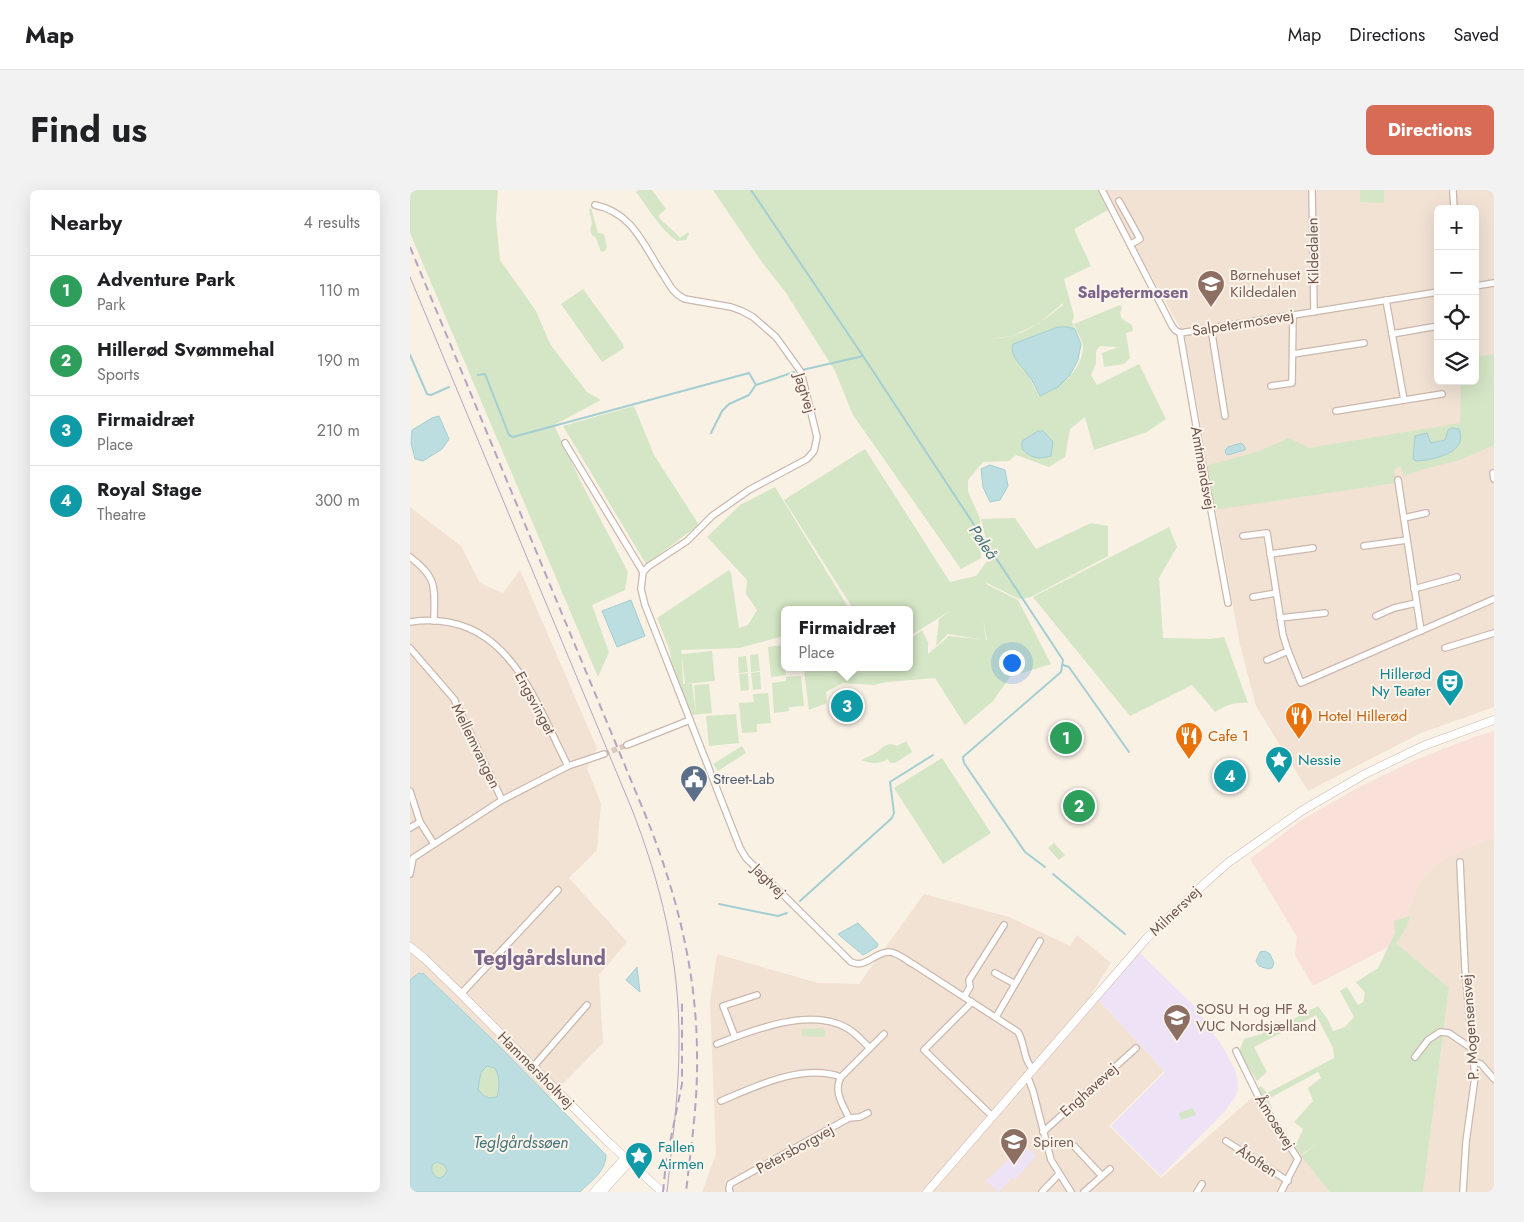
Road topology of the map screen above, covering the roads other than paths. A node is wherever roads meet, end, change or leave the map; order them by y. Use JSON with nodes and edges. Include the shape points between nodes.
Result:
{"nodes":[{"id":1,"x":1102,"y":190,"type":"edge"},
{"id":2,"x":1312,"y":190,"type":"edge"},
{"id":3,"x":1453,"y":191,"type":"edge"},
{"id":4,"x":1119,"y":201,"type":"dead end"},
{"id":5,"x":595,"y":205,"type":"dead end"},
{"id":6,"x":1454,"y":205,"type":"edge"},
{"id":7,"x":1131,"y":244,"type":"junction"},
{"id":8,"x":1494,"y":283,"type":"edge"},
{"id":9,"x":1479,"y":285,"type":"edge"},
{"id":10,"x":1434,"y":293,"type":"edge"},
{"id":11,"x":1386,"y":300,"type":"junction"},
{"id":12,"x":1314,"y":312,"type":"junction"},
{"id":13,"x":1293,"y":315,"type":"junction"},
{"id":14,"x":1434,"y":327,"type":"edge"},
{"id":15,"x":1211,"y":328,"type":"junction"},
{"id":16,"x":1180,"y":333,"type":"junction"},
{"id":17,"x":1392,"y":334,"type":"junction"},
{"id":18,"x":1364,"y":342,"type":"dead end"},
{"id":19,"x":1293,"y":354,"type":"junction"},
{"id":20,"x":1271,"y":386,"type":"dead end"},
{"id":21,"x":1442,"y":394,"type":"dead end"},
{"id":22,"x":1404,"y":400,"type":"junction"},
{"id":23,"x":1336,"y":410,"type":"dead end"},
{"id":24,"x":1225,"y":416,"type":"dead end"},
{"id":25,"x":565,"y":443,"type":"dead end"},
{"id":26,"x":1398,"y":480,"type":"dead end"},
{"id":27,"x":1426,"y":513,"type":"dead end"},
{"id":28,"x":1404,"y":518,"type":"junction"},
{"id":29,"x":1243,"y":536,"type":"dead end"},
{"id":30,"x":1407,"y":540,"type":"junction"},
{"id":31,"x":1364,"y":546,"type":"dead end"},
{"id":32,"x":1313,"y":548,"type":"dead end"},
{"id":33,"x":1270,"y":554,"type":"junction"},
{"id":34,"x":410,"y":557,"type":"edge"},
{"id":35,"x":643,"y":572,"type":"junction"},
{"id":36,"x":1457,"y":577,"type":"dead end"},
{"id":37,"x":1414,"y":588,"type":"junction"},
{"id":38,"x":1276,"y":593,"type":"junction"},
{"id":39,"x":1253,"y":597,"type":"dead end"},
{"id":40,"x":1494,"y":599,"type":"edge"},
{"id":41,"x":1228,"y":603,"type":"dead end"},
{"id":42,"x":1416,"y":603,"type":"junction"},
{"id":43,"x":1325,"y":613,"type":"dead end"},
{"id":44,"x":1376,"y":616,"type":"dead end"},
{"id":45,"x":1280,"y":618,"type":"junction"},
{"id":46,"x":434,"y":621,"type":"junction"},
{"id":47,"x":410,"y":622,"type":"edge"},
{"id":48,"x":1421,"y":631,"type":"junction"},
{"id":49,"x":1493,"y":634,"type":"edge"},
{"id":50,"x":1494,"y":642,"type":"edge"},
{"id":51,"x":410,"y":648,"type":"edge"},
{"id":52,"x":1445,"y":648,"type":"dead end"},
{"id":53,"x":1288,"y":651,"type":"junction"},
{"id":54,"x":1267,"y":660,"type":"dead end"},
{"id":55,"x":690,"y":720,"type":"junction"},
{"id":56,"x":1494,"y":720,"type":"edge"},
{"id":57,"x":627,"y":745,"type":"tunnel mouth"},
{"id":58,"x":604,"y":754,"type":"tunnel mouth"},
{"id":59,"x":568,"y":766,"type":"junction"},
{"id":60,"x":410,"y":791,"type":"edge"},
{"id":61,"x":502,"y":800,"type":"junction"},
{"id":62,"x":420,"y":822,"type":"junction"},
{"id":63,"x":410,"y":828,"type":"edge"},
{"id":64,"x":434,"y":844,"type":"junction"},
{"id":65,"x":411,"y":856,"type":"edge"},
{"id":66,"x":1460,"y":862,"type":"dead end"},
{"id":67,"x":410,"y":874,"type":"edge"},
{"id":68,"x":558,"y":890,"type":"dead end"},
{"id":69,"x":1004,"y":926,"type":"dead end"},
{"id":70,"x":1040,"y":941,"type":"dead end"},
{"id":71,"x":410,"y":947,"type":"edge"},
{"id":72,"x":996,"y":973,"type":"dead end"},
{"id":73,"x":1015,"y":984,"type":"junction"},
{"id":74,"x":461,"y":994,"type":"junction"},
{"id":75,"x":757,"y":995,"type":"dead end"},
{"id":76,"x":964,"y":997,"type":"junction"},
{"id":77,"x":972,"y":1002,"type":"junction"},
{"id":78,"x":587,"y":1005,"type":"dead end"},
{"id":79,"x":996,"y":1017,"type":"junction"},
{"id":80,"x":884,"y":1034,"type":"dead end"},
{"id":81,"x":735,"y":1037,"type":"junction"},
{"id":82,"x":717,"y":1044,"type":"dead end"},
{"id":83,"x":870,"y":1048,"type":"junction"},
{"id":84,"x":1136,"y":1048,"type":"dead end"},
{"id":85,"x":1474,"y":1050,"type":"junction"},
{"id":86,"x":1236,"y":1051,"type":"dead end"},
{"id":87,"x":1414,"y":1057,"type":"dead end"},
{"id":88,"x":1475,"y":1062,"type":"junction"},
{"id":89,"x":533,"y":1067,"type":"junction"},
{"id":90,"x":1033,"y":1069,"type":"junction"},
{"id":91,"x":1027,"y":1075,"type":"junction"},
{"id":92,"x":841,"y":1077,"type":"junction"},
{"id":93,"x":1494,"y":1079,"type":"edge"},
{"id":94,"x":721,"y":1101,"type":"dead end"},
{"id":95,"x":868,"y":1113,"type":"dead end"},
{"id":96,"x":992,"y":1116,"type":"junction"},
{"id":97,"x":850,"y":1118,"type":"junction"},
{"id":98,"x":1043,"y":1132,"type":"junction"},
{"id":99,"x":1226,"y":1141,"type":"dead end"},
{"id":100,"x":1074,"y":1146,"type":"dead end"},
{"id":101,"x":627,"y":1160,"type":"junction"},
{"id":102,"x":1110,"y":1169,"type":"dead end"},
{"id":103,"x":1059,"y":1174,"type":"junction"},
{"id":104,"x":1102,"y":1176,"type":"junction"},
{"id":105,"x":1202,"y":1184,"type":"dead end"},
{"id":106,"x":1284,"y":1187,"type":"edge"},
{"id":107,"x":594,"y":1192,"type":"edge"},
{"id":108,"x":602,"y":1192,"type":"edge"},
{"id":109,"x":662,"y":1192,"type":"edge"},
{"id":110,"x":730,"y":1192,"type":"edge"},
{"id":111,"x":927,"y":1192,"type":"edge"},
{"id":112,"x":1042,"y":1192,"type":"edge"},
{"id":113,"x":1071,"y":1192,"type":"edge"},
{"id":114,"x":1084,"y":1192,"type":"edge"},
{"id":115,"x":1197,"y":1192,"type":"edge"},
{"id":116,"x":1291,"y":1192,"type":"edge"},
{"id":117,"x":1463,"y":1192,"type":"edge"}],
"edges":[{"from":1,"to":7,"type":"street","name":"Salpetermosevej"},
{"from":2,"to":12,"type":"street","name":"Kildedalen"},
{"from":3,"to":6,"type":"street"},
{"from":4,"to":7,"type":"street","via":[[1140,239]]},
{"from":5,"to":35,"type":"street","name":"Jagtvej","via":[[620,214],[641,237],[678,296],[742,311],[776,337],[800,372],[817,437],[814,451],[806,459],[749,490]]},
{"from":7,"to":16,"type":"street","name":"Salpetermosevej","via":[[1172,326]]},
{"from":8,"to":9,"type":"street"},
{"from":10,"to":11,"type":"street","name":"Salpetermosevej"},
{"from":11,"to":12,"type":"street","name":"Salpetermosevej"},
{"from":11,"to":17,"type":"street"},
{"from":12,"to":13,"type":"street","name":"Salpetermosevej"},
{"from":13,"to":15,"type":"street","name":"Salpetermosevej"},
{"from":13,"to":19,"type":"street"},
{"from":14,"to":17,"type":"street"},
{"from":15,"to":16,"type":"street","name":"Salpetermosevej"},
{"from":15,"to":24,"type":"street"},
{"from":16,"to":41,"type":"street","name":"Amtmandsvej"},
{"from":17,"to":22,"type":"street"},
{"from":18,"to":19,"type":"street"},
{"from":19,"to":20,"type":"street","via":[[1292,382]]},
{"from":21,"to":22,"type":"street"},
{"from":22,"to":23,"type":"street"},
{"from":25,"to":35,"type":"street"},
{"from":26,"to":28,"type":"street"},
{"from":27,"to":28,"type":"street"},
{"from":28,"to":30,"type":"street"},
{"from":29,"to":33,"type":"street","via":[[1267,533]]},
{"from":30,"to":31,"type":"street"},
{"from":30,"to":37,"type":"street"},
{"from":32,"to":33,"type":"street"},
{"from":33,"to":38,"type":"street"},
{"from":34,"to":46,"type":"street","via":[[430,575],[434,589]]},
{"from":35,"to":55,"type":"street","name":"Jagtvej","via":[[641,589],[645,605]]},
{"from":36,"to":37,"type":"street"},
{"from":37,"to":42,"type":"street"},
{"from":38,"to":39,"type":"street"},
{"from":38,"to":45,"type":"street"},
{"from":40,"to":48,"type":"street"},
{"from":42,"to":44,"type":"street"},
{"from":42,"to":48,"type":"street"},
{"from":43,"to":45,"type":"street"},
{"from":45,"to":53,"type":"street"},
{"from":46,"to":47,"type":"street","name":"Engsvinget"},
{"from":46,"to":59,"type":"street","name":"Engsvinget","via":[[451,623],[482,634],[497,645],[521,674]]},
{"from":48,"to":53,"type":"street","via":[[1301,684]]},
{"from":49,"to":50,"type":"street"},
{"from":49,"to":52,"type":"street"},
{"from":51,"to":61,"type":"street","name":"Mellemvangen","via":[[454,700]]},
{"from":53,"to":54,"type":"street"},
{"from":55,"to":57,"type":"street"},
{"from":55,"to":76,"type":"street","name":"Jagtvej","via":[[746,858],[851,962],[862,964],[893,952]]},
{"from":56,"to":90,"type":"street","name":"Milnersvej","via":[[1423,746],[1365,774],[1313,803],[1234,858],[1146,939]]},
{"from":58,"to":59,"type":"street"},
{"from":59,"to":61,"type":"street"},
{"from":60,"to":62,"type":"street"},
{"from":61,"to":64,"type":"street"},
{"from":62,"to":63,"type":"street"},
{"from":62,"to":64,"type":"street"},
{"from":64,"to":65,"type":"street"},
{"from":65,"to":67,"type":"street"},
{"from":66,"to":85,"type":"street","name":"P. Mogensensvej"},
{"from":68,"to":74,"type":"street"},
{"from":69,"to":76,"type":"street","via":[[969,980],[970,987]]},
{"from":70,"to":73,"type":"street"},
{"from":71,"to":74,"type":"street","name":"Hammersholtvej"},
{"from":72,"to":73,"type":"street"},
{"from":73,"to":79,"type":"street"},
{"from":74,"to":89,"type":"street","name":"Hammersholtvej"},
{"from":75,"to":81,"type":"street","via":[[723,1006]]},
{"from":76,"to":77,"type":"street"},
{"from":77,"to":79,"type":"street"},
{"from":77,"to":96,"type":"street","via":[[924,1050]]},
{"from":78,"to":89,"type":"street"},
{"from":79,"to":90,"type":"street","via":[[1018,1032]]},
{"from":80,"to":83,"type":"street"},
{"from":81,"to":82,"type":"street"},
{"from":81,"to":83,"type":"street","via":[[772,1025],[825,1022],[848,1029]]},
{"from":83,"to":92,"type":"street"},
{"from":84,"to":98,"type":"street","name":"Enghavevej"},
{"from":85,"to":87,"type":"street","via":[[1449,1032],[1440,1032],[1428,1040]]},
{"from":85,"to":88,"type":"street","name":"P. Mogensensvej"},
{"from":86,"to":106,"type":"street","name":"Åmosevej","via":[[1261,1102],[1298,1159]]},
{"from":88,"to":93,"type":"street","via":[[1481,1064]]},
{"from":88,"to":117,"type":"street","name":"P. Mogensensvej"},
{"from":89,"to":101,"type":"street","name":"Hammersholtvej"},
{"from":90,"to":91,"type":"street","name":"Milnersvej"},
{"from":91,"to":96,"type":"street","name":"Milnersvej"},
{"from":91,"to":98,"type":"street"},
{"from":92,"to":94,"type":"street","via":[[796,1074],[769,1081]]},
{"from":92,"to":97,"type":"street","via":[[838,1093]]},
{"from":95,"to":97,"type":"street","name":"Petersborgvej"},
{"from":96,"to":111,"type":"street","name":"Milnersvej"},
{"from":97,"to":110,"type":"street","name":"Petersborgvej","via":[[730,1184]]},
{"from":98,"to":103,"type":"street"},
{"from":99,"to":106,"type":"street","name":"Åtoften"},
{"from":100,"to":104,"type":"street"},
{"from":101,"to":107,"type":"street"},
{"from":101,"to":108,"type":"street"},
{"from":101,"to":109,"type":"street","name":"Hammersholtvej"},
{"from":102,"to":104,"type":"street"},
{"from":103,"to":112,"type":"street"},
{"from":103,"to":113,"type":"street"},
{"from":104,"to":114,"type":"street"},
{"from":105,"to":115,"type":"street"},
{"from":106,"to":116,"type":"street","name":"Åtoften"}]}
